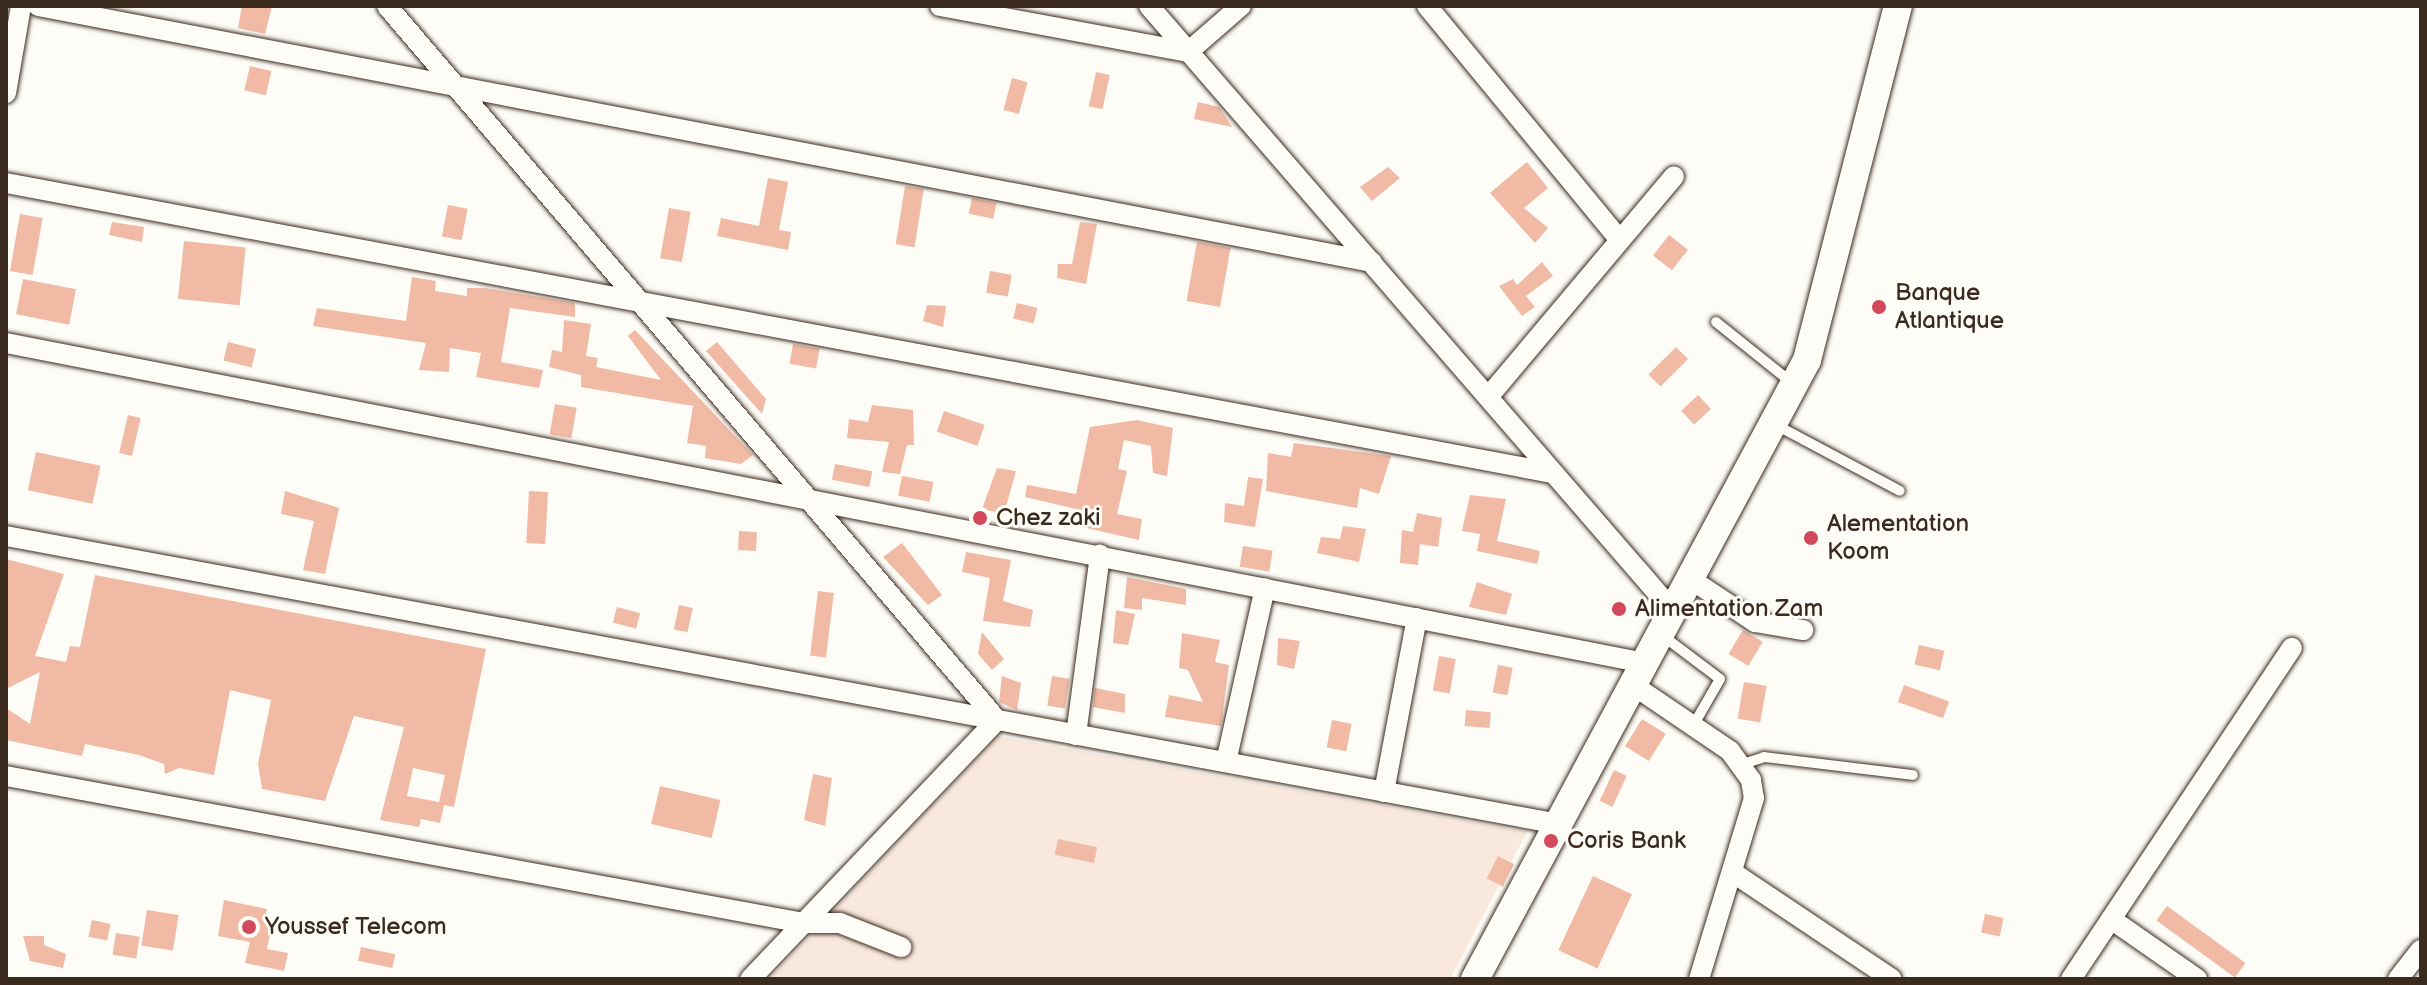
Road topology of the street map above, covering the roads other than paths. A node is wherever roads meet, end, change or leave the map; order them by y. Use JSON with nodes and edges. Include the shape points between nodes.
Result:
{"nodes":[{"id":1,"x":21,"y":6,"type":"edge"},
{"id":2,"x":38,"y":6,"type":"edge"},
{"id":3,"x":387,"y":6,"type":"edge"},
{"id":4,"x":940,"y":6,"type":"edge"},
{"id":5,"x":1149,"y":6,"type":"edge"},
{"id":6,"x":1241,"y":6,"type":"edge"},
{"id":7,"x":1427,"y":6,"type":"edge"},
{"id":8,"x":1898,"y":6,"type":"edge"},
{"id":9,"x":1188,"y":52,"type":"junction"},
{"id":10,"x":9,"y":54,"type":"edge"},
{"id":11,"x":450,"y":83,"type":"junction"},
{"id":12,"x":6,"y":93,"type":"edge"},
{"id":13,"x":1674,"y":176,"type":"dead end"},
{"id":14,"x":6,"y":183,"type":"edge"},
{"id":15,"x":1620,"y":240,"type":"junction"},
{"id":16,"x":1372,"y":262,"type":"junction"},
{"id":17,"x":637,"y":298,"type":"junction"},
{"id":18,"x":1716,"y":322,"type":"dead end"},
{"id":19,"x":6,"y":343,"type":"edge"},
{"id":20,"x":1796,"y":385,"type":"junction"},
{"id":21,"x":1489,"y":396,"type":"junction"},
{"id":22,"x":1776,"y":425,"type":"junction"},
{"id":23,"x":1553,"y":473,"type":"junction"},
{"id":24,"x":1900,"y":491,"type":"dead end"},
{"id":25,"x":809,"y":499,"type":"junction"},
{"id":26,"x":6,"y":536,"type":"edge"},
{"id":27,"x":1100,"y":555,"type":"junction"},
{"id":28,"x":1692,"y":580,"type":"junction"},
{"id":29,"x":1265,"y":588,"type":"junction"},
{"id":30,"x":1417,"y":618,"type":"junction"},
{"id":31,"x":1668,"y":623,"type":"junction"},
{"id":32,"x":1803,"y":630,"type":"dead end"},
{"id":33,"x":2292,"y":648,"type":"dead end"},
{"id":34,"x":1639,"y":674,"type":"junction"},
{"id":35,"x":997,"y":720,"type":"junction"},
{"id":36,"x":1693,"y":726,"type":"junction"},
{"id":37,"x":1076,"y":735,"type":"junction"},
{"id":38,"x":1226,"y":762,"type":"junction"},
{"id":39,"x":1743,"y":764,"type":"junction"},
{"id":40,"x":1913,"y":775,"type":"dead end"},
{"id":41,"x":6,"y":776,"type":"edge"},
{"id":42,"x":1384,"y":792,"type":"junction"},
{"id":43,"x":1553,"y":823,"type":"junction"},
{"id":44,"x":1732,"y":872,"type":"junction"},
{"id":45,"x":2111,"y":919,"type":"junction"},
{"id":46,"x":803,"y":923,"type":"junction"},
{"id":47,"x":901,"y":947,"type":"dead end"},
{"id":48,"x":2421,"y":950,"type":"edge"},
{"id":49,"x":750,"y":979,"type":"edge"},
{"id":50,"x":1475,"y":979,"type":"edge"},
{"id":51,"x":1699,"y":979,"type":"edge"},
{"id":52,"x":1892,"y":979,"type":"edge"},
{"id":53,"x":2071,"y":979,"type":"edge"},
{"id":54,"x":2197,"y":979,"type":"edge"},
{"id":55,"x":2398,"y":979,"type":"edge"}],
"edges":[{"from":1,"to":10,"type":"street"},
{"from":2,"to":11,"type":"street"},
{"from":3,"to":11,"type":"street"},
{"from":4,"to":9,"type":"street"},
{"from":5,"to":9,"type":"street"},
{"from":6,"to":9,"type":"street"},
{"from":7,"to":15,"type":"street"},
{"from":8,"to":20,"type":"main road"},
{"from":9,"to":16,"type":"street"},
{"from":10,"to":12,"type":"street"},
{"from":11,"to":16,"type":"street"},
{"from":11,"to":17,"type":"street"},
{"from":13,"to":15,"type":"street"},
{"from":14,"to":17,"type":"street"},
{"from":15,"to":21,"type":"street"},
{"from":16,"to":21,"type":"street"},
{"from":17,"to":23,"type":"street"},
{"from":17,"to":25,"type":"street"},
{"from":18,"to":20,"type":"lane"},
{"from":19,"to":25,"type":"street"},
{"from":20,"to":22,"type":"main road"},
{"from":21,"to":23,"type":"street"},
{"from":22,"to":24,"type":"lane"},
{"from":22,"to":28,"type":"main road"},
{"from":23,"to":31,"type":"street"},
{"from":25,"to":27,"type":"street"},
{"from":25,"to":35,"type":"street"},
{"from":26,"to":35,"type":"street"},
{"from":27,"to":29,"type":"street"},
{"from":27,"to":37,"type":"street"},
{"from":28,"to":31,"type":"main road"},
{"from":28,"to":32,"type":"street","via":[[1755,622]]},
{"from":29,"to":30,"type":"street"},
{"from":29,"to":38,"type":"street"},
{"from":30,"to":34,"type":"street"},
{"from":30,"to":42,"type":"street"},
{"from":31,"to":34,"type":"main road"},
{"from":31,"to":36,"type":"lane","via":[[1720,679]]},
{"from":33,"to":45,"type":"street"},
{"from":34,"to":36,"type":"street"},
{"from":34,"to":43,"type":"main road"},
{"from":35,"to":37,"type":"street"},
{"from":35,"to":46,"type":"street"},
{"from":36,"to":39,"type":"street"},
{"from":37,"to":38,"type":"street"},
{"from":38,"to":42,"type":"street"},
{"from":39,"to":40,"type":"lane","via":[[1764,757]]},
{"from":39,"to":44,"type":"street","via":[[1754,798]]},
{"from":41,"to":46,"type":"street"},
{"from":42,"to":43,"type":"street"},
{"from":43,"to":50,"type":"main road"},
{"from":44,"to":51,"type":"street"},
{"from":44,"to":52,"type":"street"},
{"from":45,"to":53,"type":"street"},
{"from":45,"to":54,"type":"street"},
{"from":46,"to":47,"type":"street","via":[[840,923]]},
{"from":46,"to":49,"type":"street"},
{"from":48,"to":55,"type":"street"}]}
